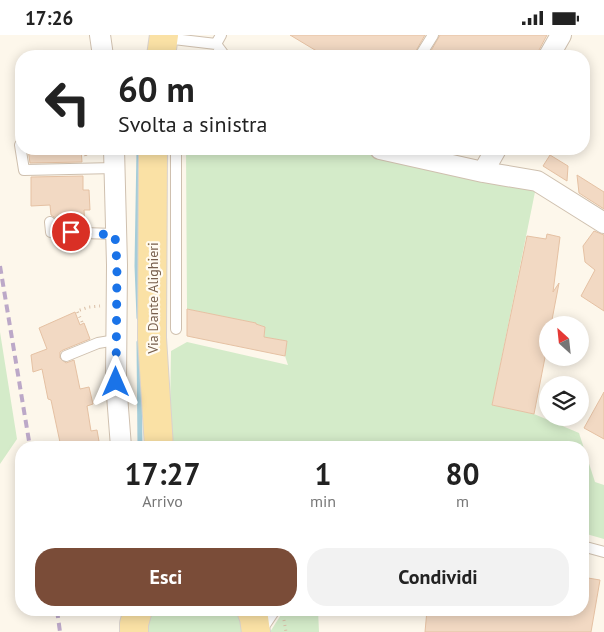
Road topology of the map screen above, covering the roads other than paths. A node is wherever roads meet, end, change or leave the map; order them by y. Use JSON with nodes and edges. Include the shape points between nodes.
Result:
{"nodes":[{"id":1,"x":100,"y":35,"type":"edge"},
{"id":2,"x":434,"y":35,"type":"edge"},
{"id":3,"x":561,"y":35,"type":"edge"},
{"id":4,"x":219,"y":40,"type":"edge"},
{"id":5,"x":163,"y":43,"type":"edge"},
{"id":6,"x":102,"y":50,"type":"edge"},
{"id":7,"x":424,"y":50,"type":"edge"},
{"id":8,"x":552,"y":50,"type":"edge"},
{"id":9,"x":22,"y":155,"type":"edge"},
{"id":10,"x":153,"y":155,"type":"edge"},
{"id":11,"x":176,"y":155,"type":"edge"},
{"id":12,"x":407,"y":155,"type":"edge"},
{"id":13,"x":493,"y":155,"type":"edge"},
{"id":14,"x":114,"y":159,"type":"edge"},
{"id":15,"x":483,"y":172,"type":"junction"},
{"id":16,"x":50,"y":222,"type":"dead end"},
{"id":17,"x":604,"y":223,"type":"edge"},
{"id":18,"x":115,"y":235,"type":"junction"},
{"id":19,"x":176,"y":329,"type":"dead end"},
{"id":20,"x":116,"y":340,"type":"junction"},
{"id":21,"x":66,"y":355,"type":"dead end"},
{"id":22,"x":121,"y":441,"type":"edge"},
{"id":23,"x":159,"y":441,"type":"edge"},
{"id":24,"x":589,"y":548,"type":"edge"},
{"id":25,"x":604,"y":552,"type":"edge"},
{"id":26,"x":136,"y":616,"type":"edge"},
{"id":27,"x":253,"y":616,"type":"edge"},
{"id":28,"x":271,"y":616,"type":"edge"},
{"id":29,"x":134,"y":632,"type":"edge"},
{"id":30,"x":256,"y":632,"type":"edge"},
{"id":31,"x":260,"y":632,"type":"edge"}],
"edges":[{"from":1,"to":6,"type":"street"},
{"from":2,"to":7,"type":"lane"},
{"from":3,"to":8,"type":"street"},
{"from":4,"to":5,"type":"lane"},
{"from":9,"to":14,"type":"lane","via":[[24,170]]},
{"from":10,"to":23,"type":"main road","name":"Via Dante Alighieri","via":[[152,337]]},
{"from":11,"to":19,"type":"lane"},
{"from":12,"to":15,"type":"street"},
{"from":13,"to":15,"type":"street"},
{"from":14,"to":18,"type":"street"},
{"from":15,"to":17,"type":"street","via":[[537,181]]},
{"from":16,"to":18,"type":"lane","via":[[52,232]]},
{"from":18,"to":20,"type":"street"},
{"from":20,"to":21,"type":"lane"},
{"from":20,"to":22,"type":"street"},
{"from":24,"to":25,"type":"lane"},
{"from":26,"to":29,"type":"main road"},
{"from":27,"to":30,"type":"main road"},
{"from":28,"to":31,"type":"lane"}]}
